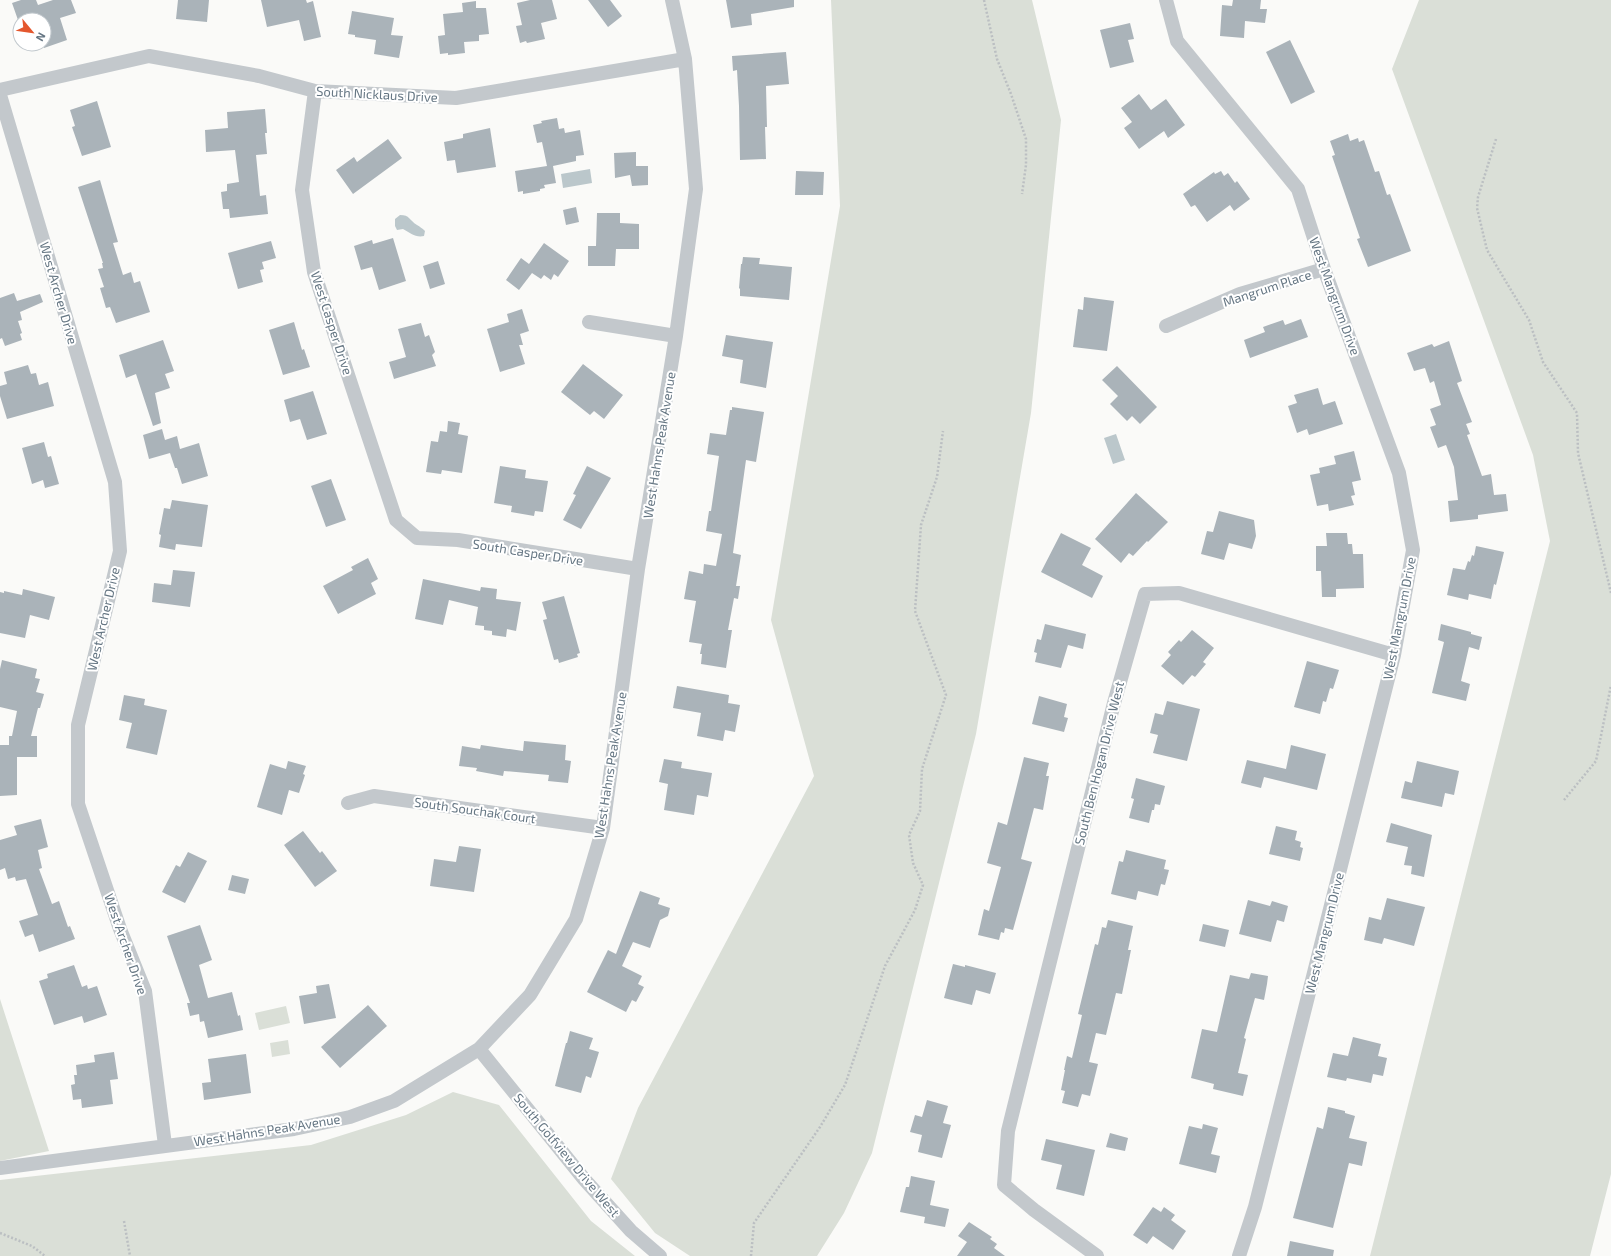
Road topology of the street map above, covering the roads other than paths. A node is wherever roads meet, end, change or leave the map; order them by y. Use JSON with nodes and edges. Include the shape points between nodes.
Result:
{"nodes":[{"id":1,"x":672,"y":0,"type":"edge"},
{"id":2,"x":1166,"y":0,"type":"edge"},
{"id":3,"x":685,"y":59,"type":"junction"},
{"id":4,"x":0,"y":90,"type":"edge"},
{"id":5,"x":315,"y":92,"type":"junction"},
{"id":6,"x":0,"y":95,"type":"edge"},
{"id":7,"x":1324,"y":269,"type":"junction"},
{"id":8,"x":589,"y":322,"type":"dead end"},
{"id":9,"x":1166,"y":326,"type":"dead end"},
{"id":10,"x":676,"y":336,"type":"junction"},
{"id":11,"x":417,"y":538,"type":"joint"},
{"id":12,"x":638,"y":570,"type":"junction"},
{"id":13,"x":1394,"y":654,"type":"junction"},
{"id":14,"x":348,"y":803,"type":"dead end"},
{"id":15,"x":602,"y":828,"type":"junction"},
{"id":16,"x":479,"y":1048,"type":"junction"},
{"id":17,"x":165,"y":1145,"type":"junction"},
{"id":18,"x":0,"y":1168,"type":"edge"},
{"id":19,"x":660,"y":1256,"type":"edge"},
{"id":20,"x":1097,"y":1256,"type":"edge"},
{"id":21,"x":1239,"y":1256,"type":"edge"}],
"edges":[{"from":1,"to":3,"type":"street","name":"West Hahns Peak Avenue"},
{"from":2,"to":7,"type":"street","name":"West Mangrum Drive","via":[[1177,41],[1298,189]]},
{"from":3,"to":5,"type":"street","name":"South Nicklaus Drive","via":[[456,98]]},
{"from":3,"to":10,"type":"street","name":"West Hahns Peak Avenue","via":[[696,189]]},
{"from":4,"to":5,"type":"street","name":"South Nicklaus Drive","via":[[149,56],[259,76]]},
{"from":5,"to":11,"type":"street","name":"West Casper Drive","via":[[302,190],[314,272],[396,520]]},
{"from":6,"to":17,"type":"street","name":"West Archer Drive","via":[[115,482],[120,551],[78,726],[78,804],[120,929],[145,991]]},
{"from":7,"to":9,"type":"street","name":"Mangrum Place","via":[[1240,294]]},
{"from":7,"to":13,"type":"street","name":"West Mangrum Drive","via":[[1399,472],[1413,550]]},
{"from":8,"to":10,"type":"street"},
{"from":10,"to":12,"type":"street","name":"West Hahns Peak Avenue"},
{"from":11,"to":12,"type":"street","name":"South Casper Drive","via":[[458,540]]},
{"from":12,"to":15,"type":"street","name":"West Hahns Peak Avenue"},
{"from":13,"to":20,"type":"street","name":"South Ben Hogan Drive West","via":[[1179,593],[1145,594],[1114,703],[1008,1131],[1004,1185]]},
{"from":13,"to":21,"type":"street","name":"West Mangrum Drive","via":[[1255,1207]]},
{"from":14,"to":15,"type":"street","name":"South Souchak Court","via":[[374,796]]},
{"from":15,"to":16,"type":"street","name":"West Hahns Peak Avenue","via":[[576,918],[530,995]]},
{"from":16,"to":17,"type":"street","name":"West Hahns Peak Avenue","via":[[394,1101],[350,1117],[294,1129]]},
{"from":16,"to":19,"type":"street","name":"South Golfview Drive West","via":[[584,1178],[631,1231]]},
{"from":17,"to":18,"type":"street","name":"West Hahns Peak Avenue"}]}
